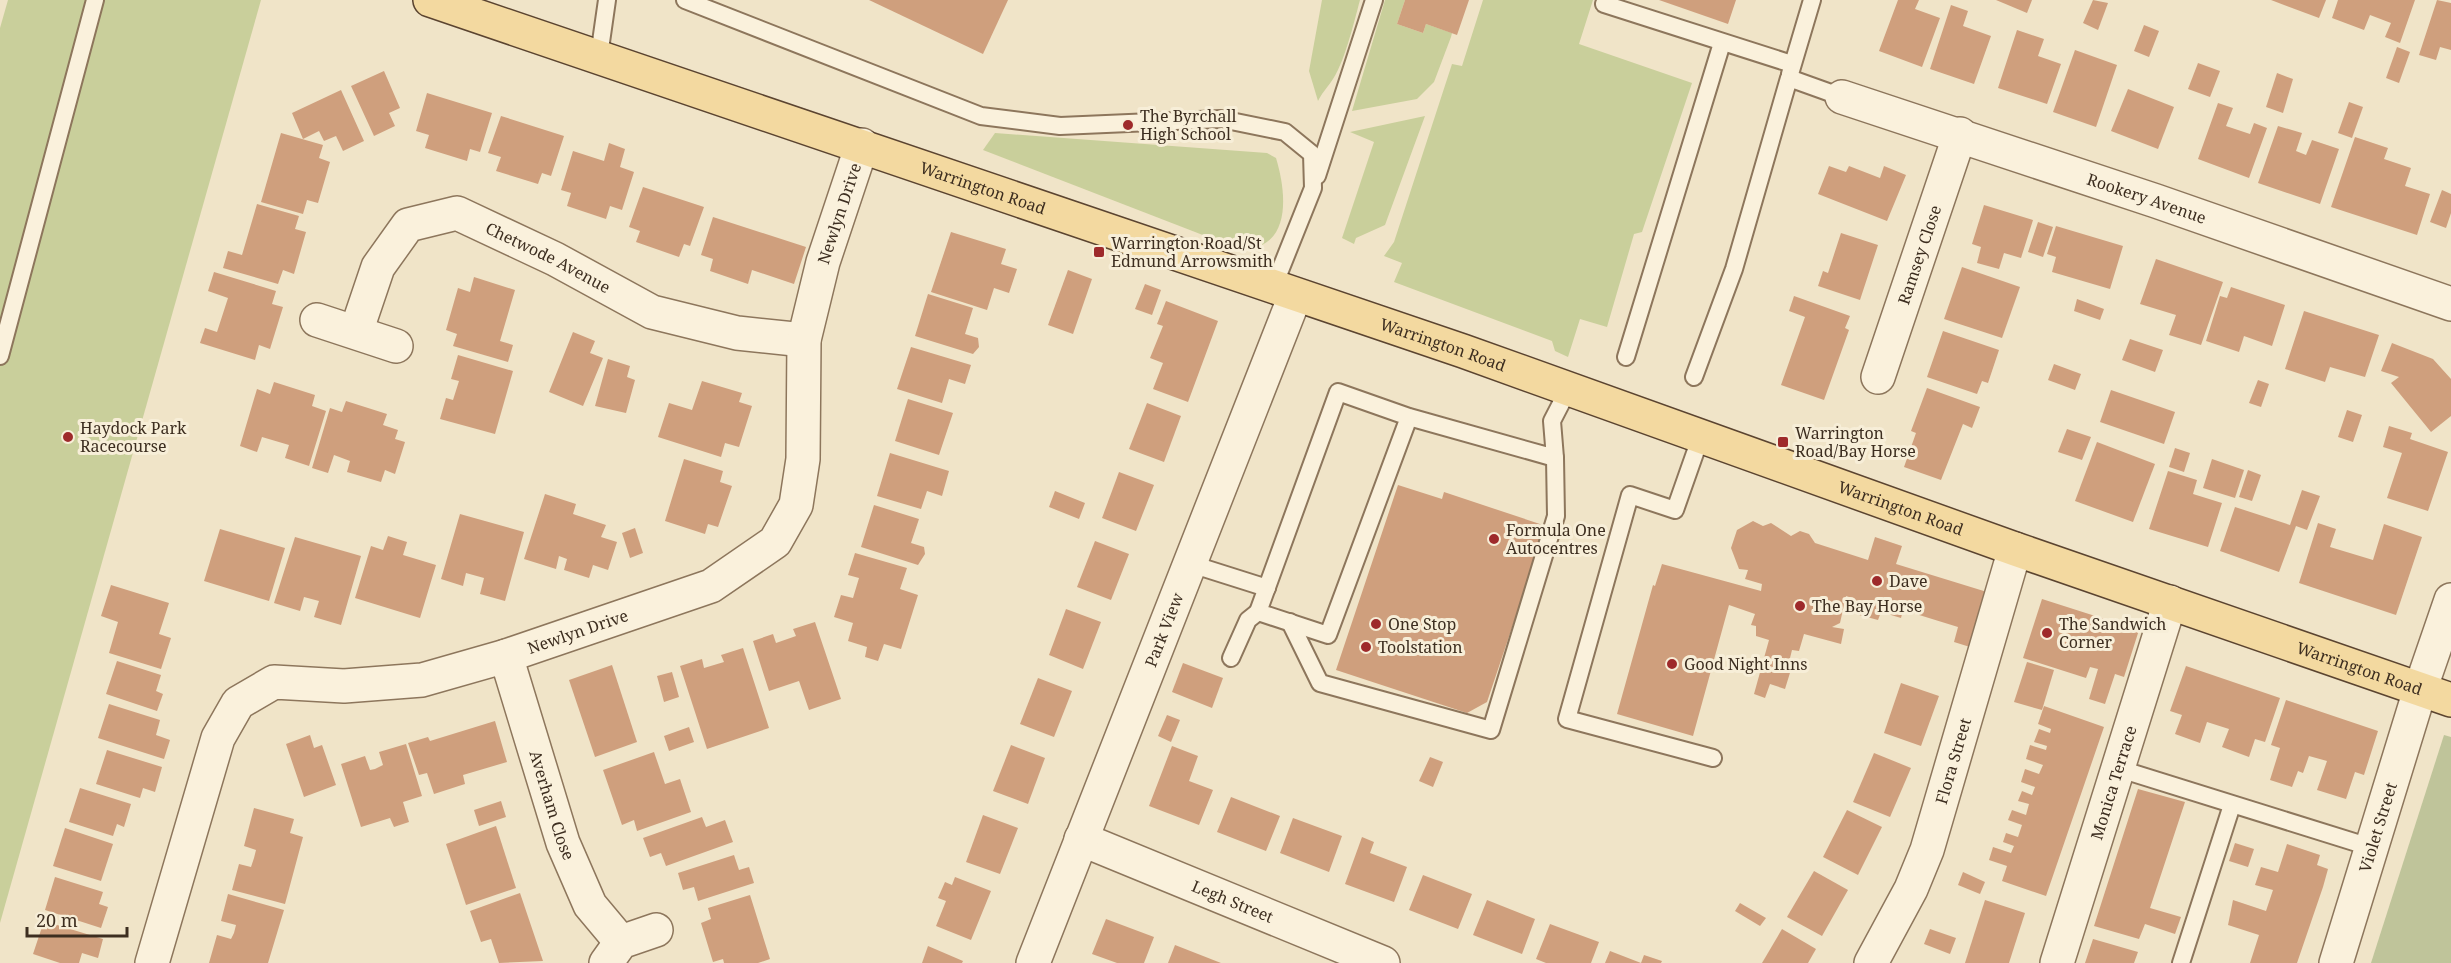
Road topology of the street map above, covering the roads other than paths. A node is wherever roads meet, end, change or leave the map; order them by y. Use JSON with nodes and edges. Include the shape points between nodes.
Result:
{"nodes":[{"id":1,"x":95,"y":0,"type":"edge"},
{"id":2,"x":430,"y":0,"type":"edge"},
{"id":3,"x":607,"y":0,"type":"edge"},
{"id":4,"x":685,"y":0,"type":"edge"},
{"id":5,"x":1374,"y":0,"type":"edge"},
{"id":6,"x":1812,"y":0,"type":"edge"},
{"id":7,"x":1604,"y":4,"type":"dead end"},
{"id":8,"x":1722,"y":43,"type":"junction"},
{"id":9,"x":599,"y":56,"type":"junction"},
{"id":10,"x":1790,"y":71,"type":"junction"},
{"id":11,"x":1842,"y":97,"type":"joint"},
{"id":12,"x":1960,"y":134,"type":"junction"},
{"id":13,"x":862,"y":145,"type":"junction"},
{"id":14,"x":1313,"y":188,"type":"junction"},
{"id":15,"x":1284,"y":292,"type":"junction"},
{"id":16,"x":2451,"y":303,"type":"edge"},
{"id":17,"x":317,"y":320,"type":"dead end"},
{"id":18,"x":356,"y":332,"type":"junction"},
{"id":19,"x":804,"y":340,"type":"junction"},
{"id":20,"x":396,"y":346,"type":"dead end"},
{"id":21,"x":0,"y":356,"type":"edge"},
{"id":22,"x":1626,"y":357,"type":"dead end"},
{"id":23,"x":1695,"y":377,"type":"dead end"},
{"id":24,"x":1878,"y":377,"type":"dead end"},
{"id":25,"x":1569,"y":388,"type":"junction"},
{"id":26,"x":1410,"y":417,"type":"junction"},
{"id":27,"x":1701,"y":436,"type":"junction"},
{"id":28,"x":1555,"y":458,"type":"junction"},
{"id":29,"x":2015,"y":549,"type":"junction"},
{"id":30,"x":1188,"y":563,"type":"junction"},
{"id":31,"x":1267,"y":588,"type":"junction"},
{"id":32,"x":2451,"y":600,"type":"edge"},
{"id":33,"x":2170,"y":602,"type":"junction"},
{"id":34,"x":1258,"y":612,"type":"junction"},
{"id":35,"x":1290,"y":622,"type":"junction"},
{"id":36,"x":506,"y":656,"type":"junction"},
{"id":37,"x":1231,"y":658,"type":"dead end"},
{"id":38,"x":2420,"y":690,"type":"junction"},
{"id":39,"x":2451,"y":700,"type":"edge"},
{"id":40,"x":1713,"y":758,"type":"dead end"},
{"id":41,"x":2120,"y":769,"type":"junction"},
{"id":42,"x":2232,"y":805,"type":"junction"},
{"id":43,"x":1082,"y":839,"type":"junction"},
{"id":44,"x":2370,"y":847,"type":"junction"},
{"id":45,"x":656,"y":930,"type":"dead end"},
{"id":46,"x":613,"y":952,"type":"edge"},
{"id":47,"x":152,"y":963,"type":"edge"},
{"id":48,"x":1033,"y":963,"type":"edge"},
{"id":49,"x":1383,"y":963,"type":"edge"},
{"id":50,"x":1870,"y":963,"type":"edge"},
{"id":51,"x":2057,"y":963,"type":"edge"},
{"id":52,"x":2181,"y":963,"type":"edge"},
{"id":53,"x":2336,"y":963,"type":"edge"}],
"edges":[{"from":1,"to":21,"type":"lane"},
{"from":2,"to":9,"type":"main road","name":"Warrington Road"},
{"from":3,"to":9,"type":"lane"},
{"from":4,"to":14,"type":"lane","via":[[981,116],[1060,126],[1221,119],[1285,132],[1312,154]]},
{"from":5,"to":14,"type":"lane"},
{"from":6,"to":10,"type":"lane"},
{"from":7,"to":8,"type":"lane"},
{"from":8,"to":10,"type":"lane"},
{"from":8,"to":22,"type":"lane"},
{"from":9,"to":13,"type":"main road","name":"Warrington Road"},
{"from":10,"to":11,"type":"lane"},
{"from":10,"to":23,"type":"lane","via":[[1734,269]]},
{"from":11,"to":12,"type":"street","name":"Rookery Avenue"},
{"from":12,"to":16,"type":"street","name":"Rookery Avenue"},
{"from":12,"to":24,"type":"street","name":"Ramsey Close"},
{"from":13,"to":15,"type":"main road","name":"Warrington Road"},
{"from":13,"to":19,"type":"street","name":"Newlyn Drive","via":[[823,262]]},
{"from":14,"to":15,"type":"lane"},
{"from":15,"to":25,"type":"main road","name":"Warrington Road"},
{"from":15,"to":30,"type":"street","name":"Park View"},
{"from":17,"to":18,"type":"street"},
{"from":18,"to":19,"type":"street","name":"Chetwode Avenue","via":[[378,267],[408,225],[457,213],[555,259],[652,312],[737,333]]},
{"from":18,"to":20,"type":"street"},
{"from":19,"to":36,"type":"street","name":"Newlyn Drive","via":[[803,459],[796,505],[775,542],[711,586]]},
{"from":25,"to":27,"type":"main road","name":"Warrington Road"},
{"from":25,"to":28,"type":"lane","via":[[1552,421]]},
{"from":26,"to":28,"type":"lane"},
{"from":26,"to":31,"type":"lane","via":[[1338,392]]},
{"from":26,"to":35,"type":"lane","via":[[1328,634]]},
{"from":27,"to":29,"type":"main road","name":"Warrington Road"},
{"from":27,"to":40,"type":"lane","via":[[1675,510],[1630,495],[1567,719]]},
{"from":28,"to":35,"type":"lane","via":[[1556,516],[1491,730],[1320,683]]},
{"from":29,"to":33,"type":"main road","name":"Warrington Road"},
{"from":29,"to":50,"type":"street","name":"Flora Street","via":[[1927,850],[1911,889]]},
{"from":30,"to":31,"type":"lane"},
{"from":30,"to":43,"type":"street","name":"Park View"},
{"from":31,"to":34,"type":"lane"},
{"from":32,"to":38,"type":"street","name":"Violet Street"},
{"from":33,"to":38,"type":"main road","name":"Warrington Road"},
{"from":33,"to":41,"type":"street","name":"Monica Terrace"},
{"from":34,"to":35,"type":"lane"},
{"from":34,"to":37,"type":"lane","via":[[1248,620]]},
{"from":36,"to":46,"type":"street","name":"Averham Close","via":[[563,843]]},
{"from":36,"to":47,"type":"street","name":"Newlyn Drive","via":[[422,680],[344,686],[274,682],[238,703],[218,738]]},
{"from":38,"to":39,"type":"main road","name":"Warrington Road"},
{"from":38,"to":44,"type":"street","name":"Violet Street"},
{"from":41,"to":42,"type":"lane"},
{"from":41,"to":51,"type":"street","name":"Monica Terrace"},
{"from":42,"to":44,"type":"lane"},
{"from":42,"to":52,"type":"lane"},
{"from":43,"to":48,"type":"street","name":"Park View"},
{"from":43,"to":49,"type":"street","name":"Legh Street"},
{"from":44,"to":53,"type":"street","name":"Violet Street"},
{"from":45,"to":46,"type":"street","name":"Averham Close"}]}
